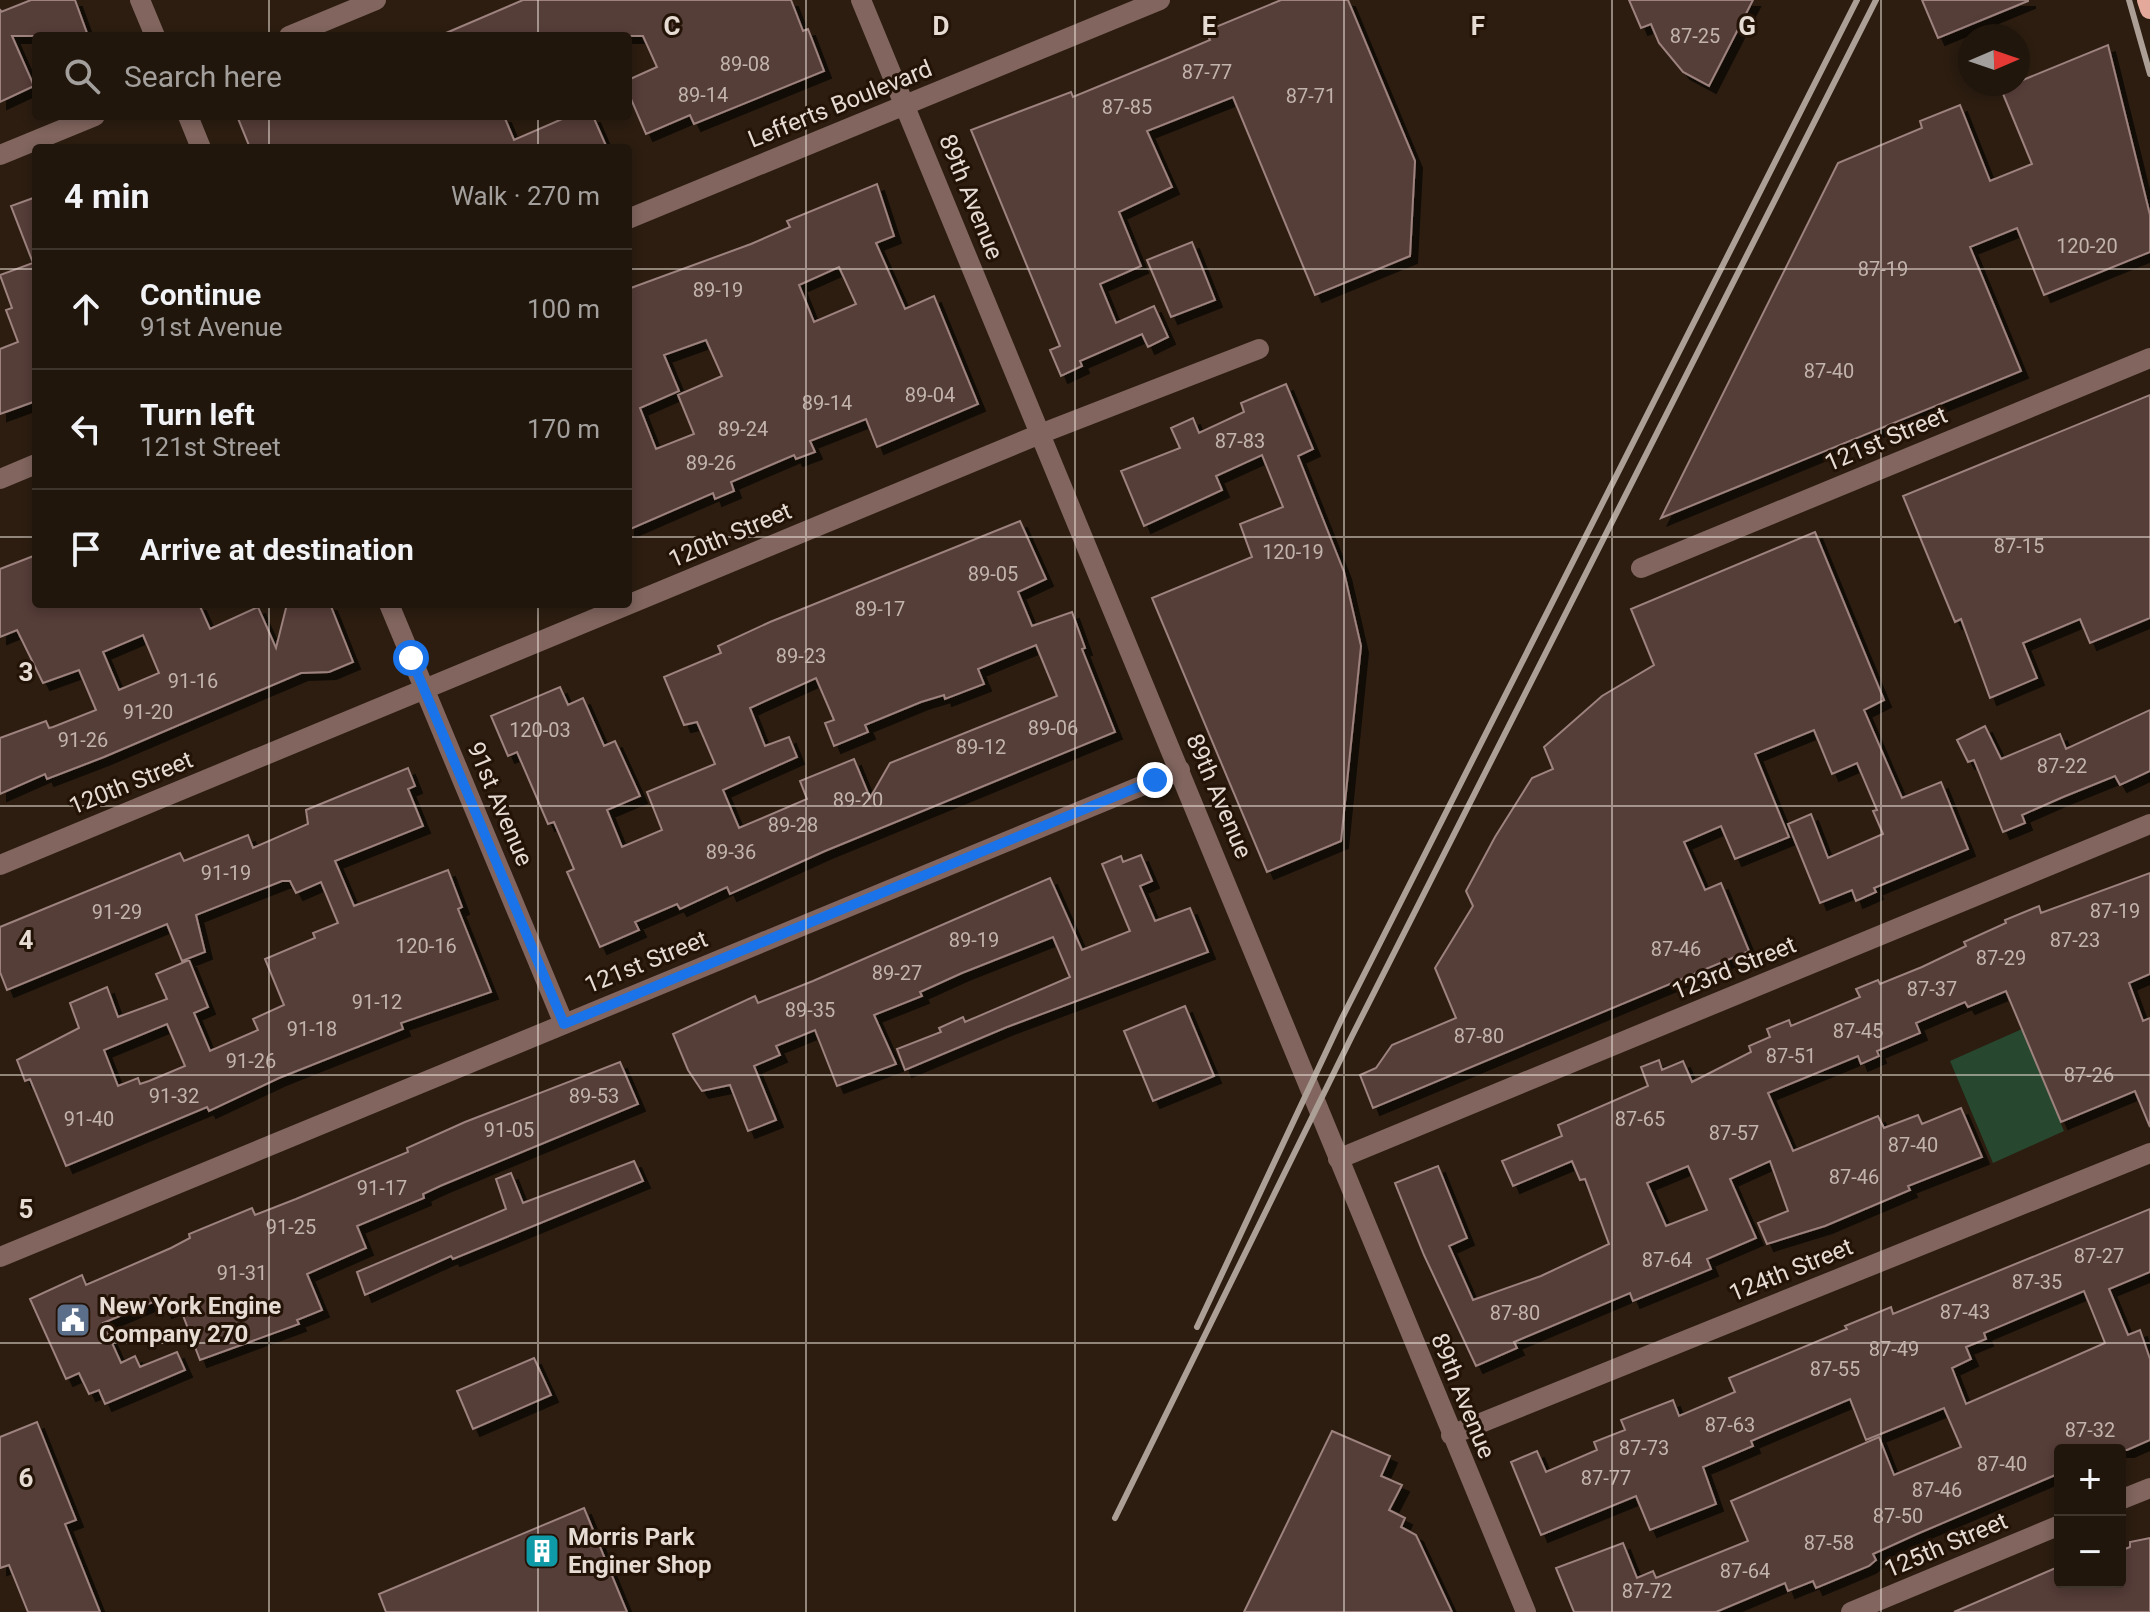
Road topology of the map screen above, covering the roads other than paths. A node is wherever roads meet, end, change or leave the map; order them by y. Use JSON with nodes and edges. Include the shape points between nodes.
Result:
{"nodes":[{"id":1,"x":140,"y":0,"type":"edge"},
{"id":2,"x":376,"y":0,"type":"edge"},
{"id":3,"x":861,"y":0,"type":"edge"},
{"id":4,"x":1160,"y":0,"type":"edge"},
{"id":5,"x":2147,"y":0,"type":"edge"},
{"id":6,"x":2150,"y":9,"type":"edge"},
{"id":7,"x":153,"y":32,"type":"edge"},
{"id":8,"x":299,"y":32,"type":"edge"},
{"id":9,"x":905,"y":105,"type":"junction"},
{"id":10,"x":85,"y":120,"type":"edge"},
{"id":11,"x":190,"y":120,"type":"edge"},
{"id":12,"x":199,"y":144,"type":"edge"},
{"id":13,"x":0,"y":155,"type":"edge"},
{"id":14,"x":632,"y":217,"type":"edge"},
{"id":15,"x":1259,"y":349,"type":"dead end"},
{"id":16,"x":2150,"y":358,"type":"edge"},
{"id":17,"x":1040,"y":434,"type":"junction"},
{"id":18,"x":32,"y":466,"type":"edge"},
{"id":19,"x":0,"y":479,"type":"edge"},
{"id":20,"x":1641,"y":568,"type":"dead end"},
{"id":21,"x":632,"y":604,"type":"edge"},
{"id":22,"x":391,"y":608,"type":"edge"},
{"id":23,"x":621,"y":608,"type":"edge"},
{"id":24,"x":424,"y":690,"type":"junction"},
{"id":25,"x":1180,"y":770,"type":"junction"},
{"id":26,"x":2150,"y":824,"type":"edge"},
{"id":27,"x":0,"y":865,"type":"edge"},
{"id":28,"x":564,"y":1024,"type":"junction"},
{"id":29,"x":2150,"y":1153,"type":"edge"},
{"id":30,"x":1338,"y":1159,"type":"junction"},
{"id":31,"x":0,"y":1257,"type":"edge"},
{"id":32,"x":1451,"y":1435,"type":"junction"},
{"id":33,"x":2150,"y":1488,"type":"edge"},
{"id":34,"x":2126,"y":1498,"type":"edge"},
{"id":35,"x":2054,"y":1527,"type":"edge"},
{"id":36,"x":1526,"y":1612,"type":"edge"},
{"id":37,"x":1851,"y":1612,"type":"edge"}],
"edges":[{"from":1,"to":7,"type":"street"},
{"from":2,"to":8,"type":"street"},
{"from":3,"to":9,"type":"street","name":"89th Avenue"},
{"from":4,"to":9,"type":"street","name":"Lefferts Boulevard"},
{"from":5,"to":6,"type":"main road"},
{"from":9,"to":14,"type":"street","name":"Lefferts Boulevard"},
{"from":9,"to":17,"type":"street","name":"89th Avenue"},
{"from":10,"to":13,"type":"street"},
{"from":11,"to":12,"type":"street"},
{"from":15,"to":17,"type":"street","name":"120th Street"},
{"from":16,"to":20,"type":"street","name":"121st Street"},
{"from":17,"to":21,"type":"street","name":"120th Street"},
{"from":17,"to":25,"type":"street","name":"89th Avenue"},
{"from":18,"to":19,"type":"street"},
{"from":22,"to":24,"type":"street","name":"91st Avenue"},
{"from":23,"to":24,"type":"street","name":"120th Street"},
{"from":24,"to":27,"type":"street","name":"120th Street"},
{"from":24,"to":28,"type":"street","name":"91st Avenue"},
{"from":25,"to":28,"type":"street","name":"121st Street"},
{"from":25,"to":30,"type":"street","name":"89th Avenue"},
{"from":26,"to":30,"type":"street","name":"123rd Street"},
{"from":28,"to":31,"type":"street","name":"121st Street"},
{"from":29,"to":32,"type":"street","name":"124th Street"},
{"from":30,"to":32,"type":"street","name":"89th Avenue"},
{"from":32,"to":36,"type":"street","name":"89th Avenue"},
{"from":33,"to":34,"type":"street"},
{"from":35,"to":37,"type":"street","name":"125th Street"}]}
